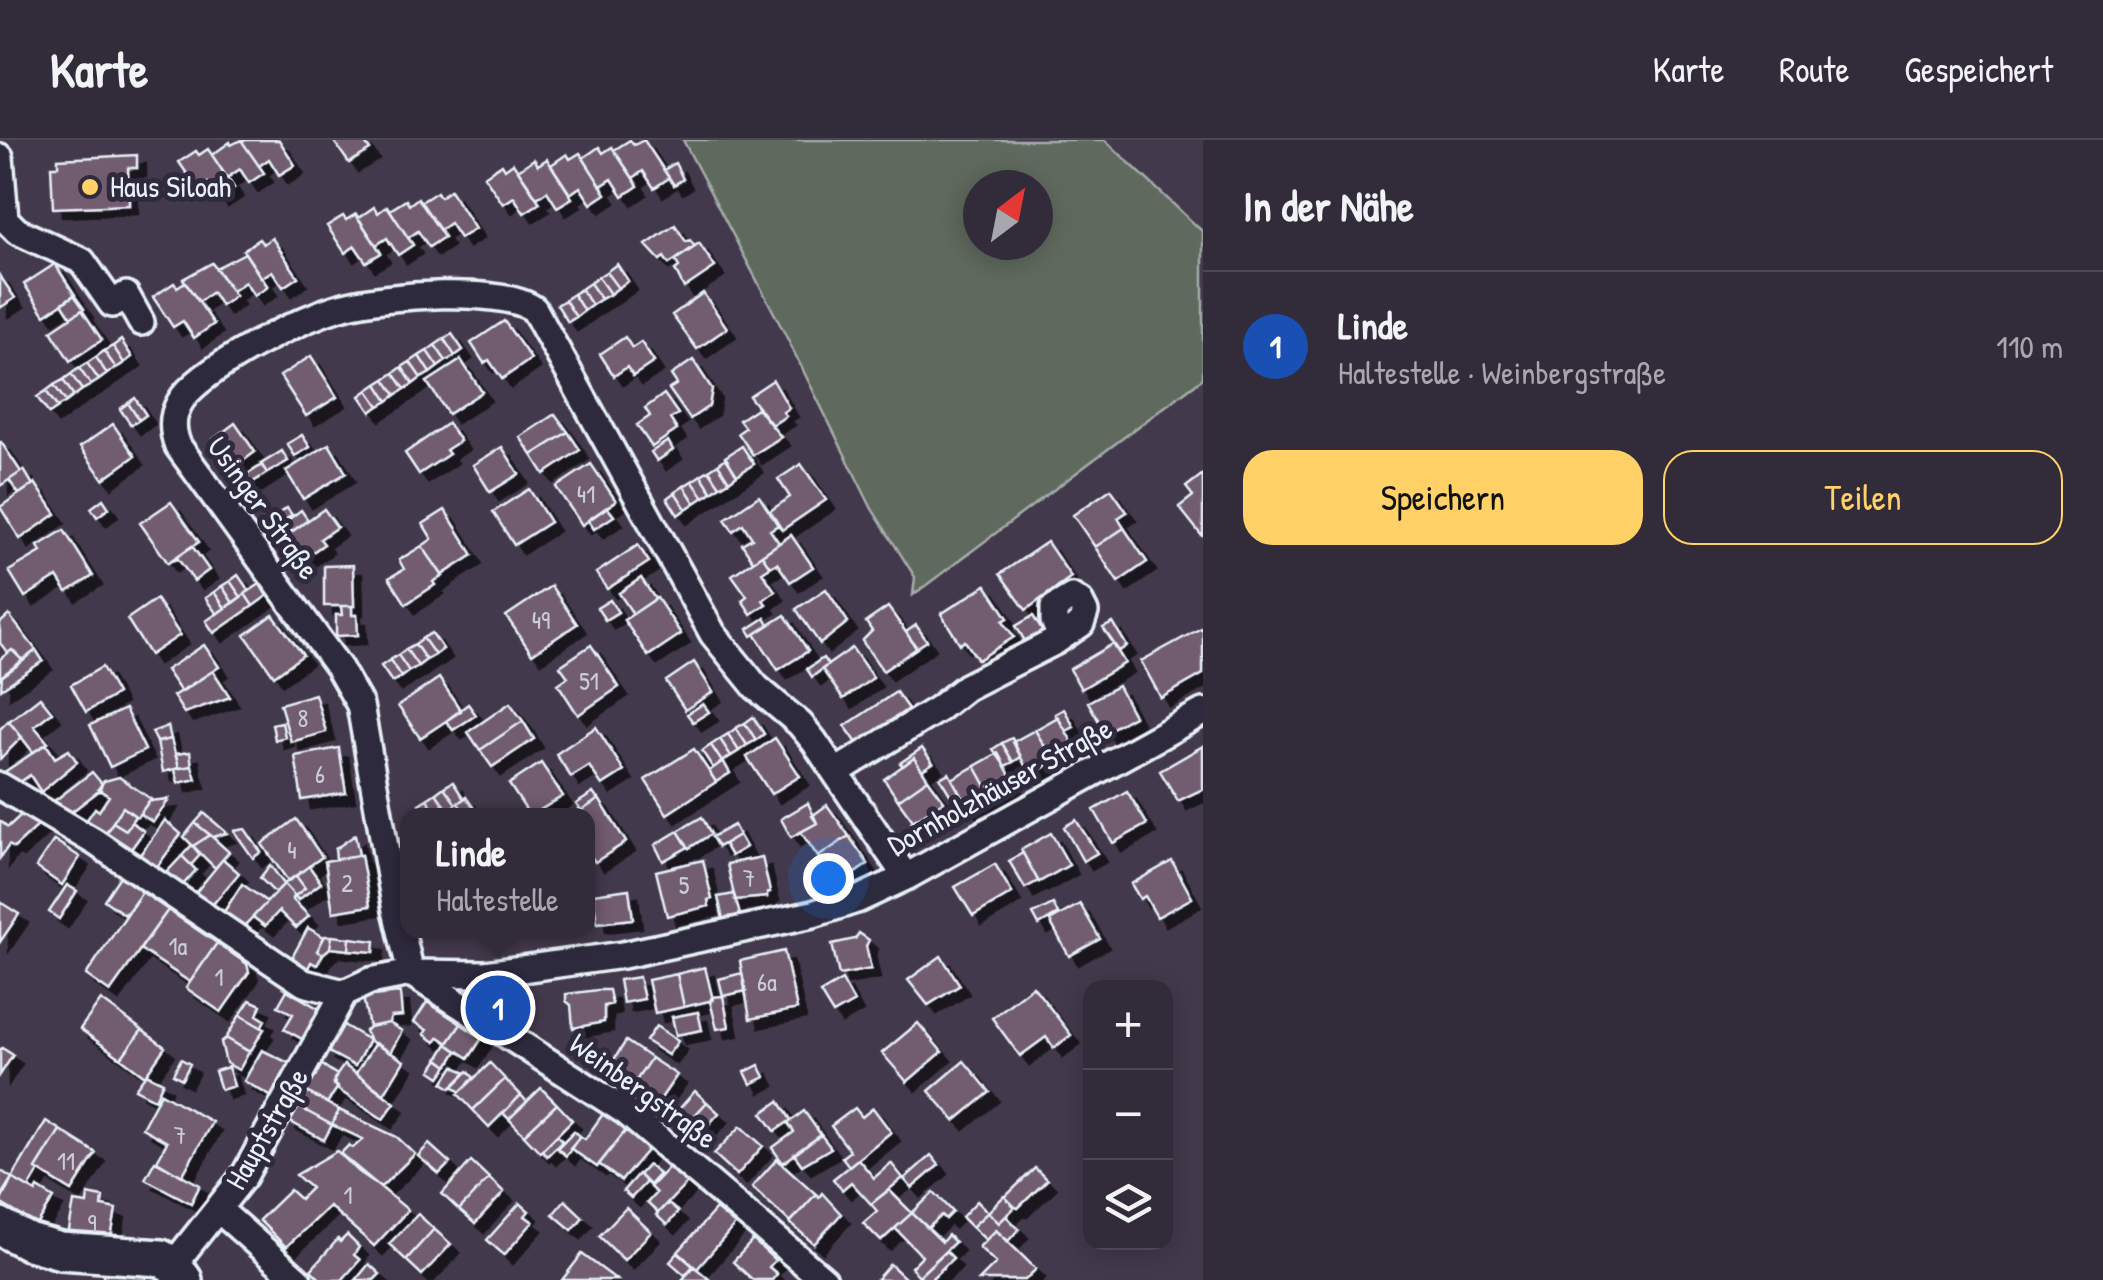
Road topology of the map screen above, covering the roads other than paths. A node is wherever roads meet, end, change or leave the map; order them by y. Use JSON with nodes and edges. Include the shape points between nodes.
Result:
{"nodes":[{"id":1,"x":0,"y":157,"type":"edge"},
{"id":2,"x":141,"y":322,"type":"dead end"},
{"id":3,"x":1061,"y":636,"type":"dead end"},
{"id":4,"x":1203,"y":712,"type":"edge"},
{"id":5,"x":836,"y":772,"type":"junction"},
{"id":6,"x":0,"y":786,"type":"edge"},
{"id":7,"x":906,"y":877,"type":"junction"},
{"id":8,"x":400,"y":927,"type":"edge"},
{"id":9,"x":403,"y":938,"type":"edge"},
{"id":10,"x":411,"y":972,"type":"junction"},
{"id":11,"x":344,"y":992,"type":"junction"},
{"id":12,"x":218,"y":1209,"type":"junction"},
{"id":13,"x":0,"y":1228,"type":"edge"},
{"id":14,"x":179,"y":1272,"type":"edge"},
{"id":15,"x":298,"y":1280,"type":"edge"},
{"id":16,"x":824,"y":1280,"type":"edge"}],
"edges":[{"from":1,"to":2,"type":"street","via":[[5,219],[82,261],[112,304],[126,296]]},
{"from":3,"to":5,"type":"street","via":[[966,687]]},
{"from":4,"to":7,"type":"street","name":"Dornholzhäuser Straße"},
{"from":5,"to":7,"type":"street","name":"Usinger Straße"},
{"from":5,"to":8,"type":"street","name":"Usinger Straße","via":[[800,724],[756,687],[713,634],[534,310],[510,298],[405,296],[309,318],[189,389],[178,404],[173,434],[360,705]]},
{"from":6,"to":11,"type":"street","via":[[304,983]]},
{"from":7,"to":10,"type":"street","name":"Dornholzhäuser Straße","via":[[813,914],[623,955],[484,974]]},
{"from":9,"to":10,"type":"street","name":"Usinger Straße"},
{"from":10,"to":11,"type":"street"},
{"from":10,"to":16,"type":"street","name":"Weinbergstraße","via":[[626,1112]]},
{"from":11,"to":12,"type":"street","name":"Hauptstraße","via":[[244,1176]]},
{"from":12,"to":14,"type":"street","name":"Hauptstraße"},
{"from":12,"to":15,"type":"street"},
{"from":13,"to":14,"type":"street","name":"Hauptstraße","via":[[61,1252],[161,1258]]}]}
